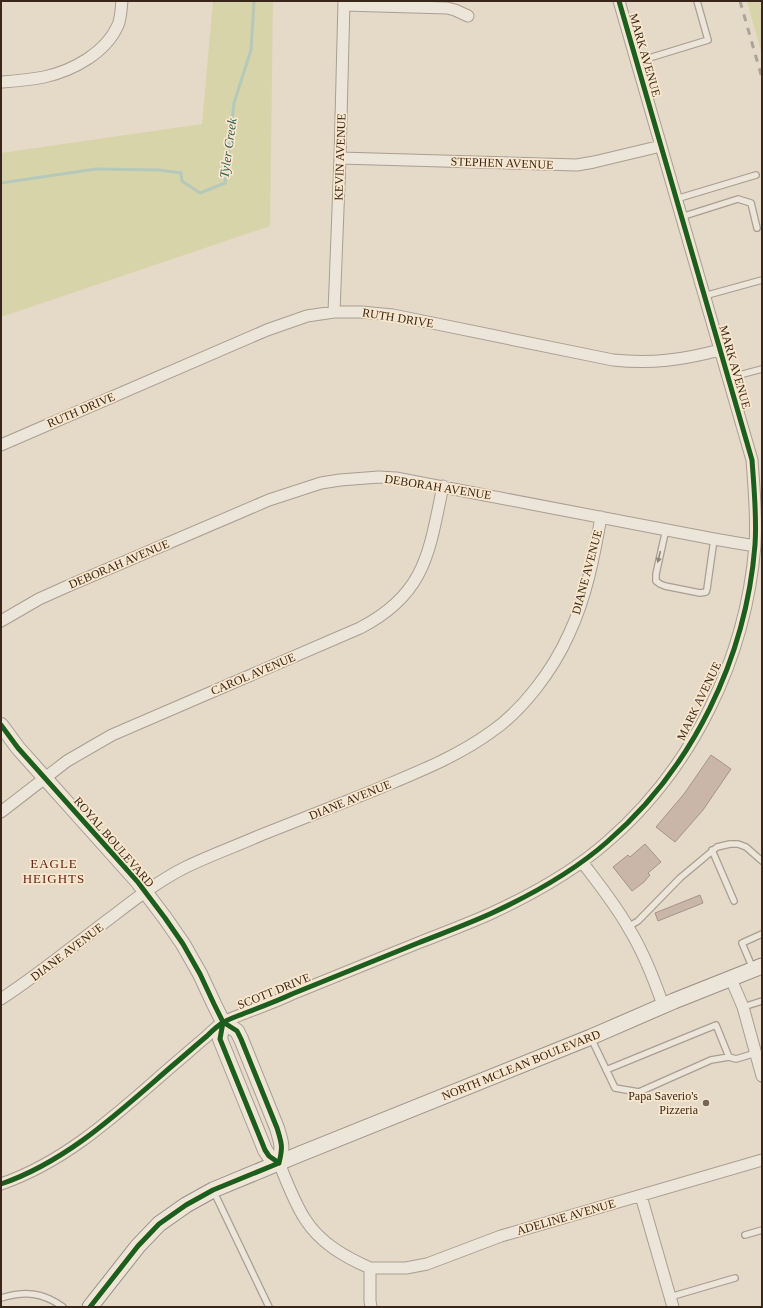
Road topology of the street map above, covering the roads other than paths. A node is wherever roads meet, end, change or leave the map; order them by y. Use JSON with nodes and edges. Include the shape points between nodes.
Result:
{"nodes":[{"id":1,"x":122,"y":1,"type":"edge"},
{"id":2,"x":618,"y":1,"type":"edge"},
{"id":3,"x":697,"y":1,"type":"edge"},
{"id":4,"x":344,"y":3,"type":"edge"},
{"id":5,"x":468,"y":16,"type":"dead end"},
{"id":6,"x":636,"y":62,"type":"junction"},
{"id":7,"x":1,"y":82,"type":"edge"},
{"id":8,"x":661,"y":146,"type":"junction"},
{"id":9,"x":340,"y":158,"type":"junction"},
{"id":10,"x":756,"y":175,"type":"dead end"},
{"id":11,"x":676,"y":199,"type":"junction"},
{"id":12,"x":681,"y":217,"type":"junction"},
{"id":13,"x":757,"y":228,"type":"dead end"},
{"id":14,"x":762,"y":280,"type":"edge"},
{"id":15,"x":704,"y":296,"type":"junction"},
{"id":16,"x":334,"y":312,"type":"junction"},
{"id":17,"x":720,"y":350,"type":"junction"},
{"id":18,"x":762,"y":369,"type":"edge"},
{"id":19,"x":728,"y":378,"type":"junction"},
{"id":20,"x":1,"y":445,"type":"edge"},
{"id":21,"x":443,"y":486,"type":"junction"},
{"id":22,"x":758,"y":487,"type":"edge"},
{"id":23,"x":758,"y":503,"type":"edge"},
{"id":24,"x":602,"y":517,"type":"junction"},
{"id":25,"x":666,"y":529,"type":"junction"},
{"id":26,"x":714,"y":539,"type":"junction"},
{"id":27,"x":757,"y":540,"type":"edge"},
{"id":28,"x":1,"y":621,"type":"edge"},
{"id":29,"x":1,"y":725,"type":"edge"},
{"id":30,"x":44,"y":778,"type":"junction"},
{"id":31,"x":1,"y":812,"type":"edge"},
{"id":32,"x":712,"y":850,"type":"junction"},
{"id":33,"x":762,"y":861,"type":"edge"},
{"id":34,"x":582,"y":862,"type":"junction"},
{"id":35,"x":145,"y":891,"type":"junction"},
{"id":36,"x":734,"y":901,"type":"dead end"},
{"id":37,"x":628,"y":927,"type":"junction"},
{"id":38,"x":762,"y":934,"type":"edge"},
{"id":39,"x":759,"y":968,"type":"edge"},
{"id":40,"x":731,"y":979,"type":"junction"},
{"id":41,"x":1,"y":999,"type":"edge"},
{"id":42,"x":762,"y":1001,"type":"edge"},
{"id":43,"x":664,"y":1006,"type":"junction"},
{"id":44,"x":743,"y":1007,"type":"junction"},
{"id":45,"x":222,"y":1022,"type":"junction"},
{"id":46,"x":591,"y":1037,"type":"junction"},
{"id":47,"x":756,"y":1053,"type":"junction"},
{"id":48,"x":729,"y":1057,"type":"junction"},
{"id":49,"x":606,"y":1070,"type":"junction"},
{"id":50,"x":762,"y":1076,"type":"edge"},
{"id":51,"x":762,"y":1160,"type":"edge"},
{"id":52,"x":279,"y":1163,"type":"junction"},
{"id":53,"x":1,"y":1184,"type":"edge"},
{"id":54,"x":213,"y":1190,"type":"junction"},
{"id":55,"x":641,"y":1196,"type":"junction"},
{"id":56,"x":762,"y":1230,"type":"edge"},
{"id":57,"x":745,"y":1235,"type":"dead end"},
{"id":58,"x":370,"y":1268,"type":"junction"},
{"id":59,"x":735,"y":1278,"type":"dead end"},
{"id":60,"x":1,"y":1298,"type":"edge"},
{"id":61,"x":672,"y":1302,"type":"edge"},
{"id":62,"x":63,"y":1307,"type":"edge"},
{"id":63,"x":90,"y":1307,"type":"edge"},
{"id":64,"x":269,"y":1307,"type":"edge"},
{"id":65,"x":371,"y":1307,"type":"edge"}],
"edges":[{"from":1,"to":7,"type":"street","via":[[119,24],[105,45],[95,53],[53,74]]},
{"from":2,"to":6,"type":"street","name":"MARK AVENUE"},
{"from":3,"to":6,"type":"lane","via":[[708,40]]},
{"from":4,"to":5,"type":"street","via":[[447,8]]},
{"from":4,"to":9,"type":"street","name":"KEVIN AVENUE"},
{"from":6,"to":8,"type":"street","name":"MARK AVENUE"},
{"from":8,"to":9,"type":"street","name":"STEPHEN AVENUE","via":[[577,165]]},
{"from":8,"to":11,"type":"street","name":"MARK AVENUE"},
{"from":9,"to":16,"type":"street","name":"KEVIN AVENUE"},
{"from":10,"to":11,"type":"lane"},
{"from":11,"to":12,"type":"street","name":"MARK AVENUE"},
{"from":12,"to":13,"type":"lane","via":[[738,199],[751,203]]},
{"from":12,"to":15,"type":"street","name":"MARK AVENUE"},
{"from":14,"to":15,"type":"lane"},
{"from":15,"to":17,"type":"street","name":"MARK AVENUE"},
{"from":16,"to":17,"type":"street","name":"RUTH DRIVE","via":[[393,314],[633,362],[663,361]]},
{"from":16,"to":20,"type":"street","name":"RUTH DRIVE","via":[[307,316],[273,328]]},
{"from":17,"to":19,"type":"street","name":"MARK AVENUE"},
{"from":18,"to":19,"type":"lane"},
{"from":19,"to":22,"type":"street","name":"MARK AVENUE"},
{"from":21,"to":24,"type":"street","name":"DEBORAH AVENUE"},
{"from":21,"to":28,"type":"street","name":"DEBORAH AVENUE","via":[[379,477],[321,483],[269,500],[82,580],[39,599]]},
{"from":21,"to":30,"type":"street","name":"CAROL AVENUE","via":[[431,541],[421,572],[411,587],[386,613],[360,628],[112,735],[67,761]]},
{"from":22,"to":23,"type":"street","name":"MARK AVENUE"},
{"from":23,"to":27,"type":"street","name":"MARK AVENUE"},
{"from":24,"to":25,"type":"street","name":"DEBORAH AVENUE"},
{"from":24,"to":35,"type":"street","name":"DIANE AVENUE","via":[[581,604],[569,635],[535,690],[493,731],[463,751],[426,769],[188,866]]},
{"from":25,"to":26,"type":"street","name":"DEBORAH AVENUE"},
{"from":25,"to":26,"type":"lane","one_way":true,"via":[[656,581],[700,593],[706,592],[707,589]]},
{"from":26,"to":27,"type":"street","name":"DEBORAH AVENUE"},
{"from":27,"to":34,"type":"street","name":"MARK AVENUE","via":[[737,640],[718,692],[703,723],[669,776],[648,801],[630,821]]},
{"from":29,"to":30,"type":"street","name":"ROYAL BOULEVARD"},
{"from":30,"to":31,"type":"street","name":"CAROL AVENUE"},
{"from":30,"to":35,"type":"street","name":"ROYAL BOULEVARD"},
{"from":32,"to":33,"type":"lane","via":[[723,845],[738,844],[746,847]]},
{"from":32,"to":36,"type":"lane"},
{"from":32,"to":37,"type":"lane","via":[[638,921]]},
{"from":34,"to":37,"type":"street"},
{"from":34,"to":45,"type":"street","name":"SCOTT DRIVE","via":[[553,881],[490,914]]},
{"from":35,"to":41,"type":"street","name":"DIANE AVENUE"},
{"from":35,"to":45,"type":"street","name":"ROYAL BOULEVARD","via":[[186,950]]},
{"from":37,"to":43,"type":"street"},
{"from":38,"to":39,"type":"lane","via":[[742,943]]},
{"from":39,"to":40,"type":"main road","name":"NORTH MCLEAN BOULEVARD"},
{"from":40,"to":43,"type":"main road","name":"NORTH MCLEAN BOULEVARD"},
{"from":40,"to":44,"type":"street"},
{"from":42,"to":44,"type":"lane"},
{"from":43,"to":46,"type":"main road","name":"NORTH MCLEAN BOULEVARD"},
{"from":44,"to":47,"type":"street"},
{"from":45,"to":52,"type":"street","name":"ROYAL BOULEVARD","via":[[220,1039],[262,1143],[269,1156]]},
{"from":45,"to":52,"type":"street","name":"ROYAL BOULEVARD","via":[[236,1031],[244,1046],[282,1144]]},
{"from":45,"to":53,"type":"street","name":"SCOTT DRIVE","via":[[102,1127],[42,1166]]},
{"from":46,"to":49,"type":"lane"},
{"from":46,"to":52,"type":"main road","name":"NORTH MCLEAN BOULEVARD"},
{"from":47,"to":48,"type":"lane","via":[[736,1059]]},
{"from":47,"to":50,"type":"street"},
{"from":48,"to":49,"type":"lane","via":[[711,1060],[639,1092],[615,1088]]},
{"from":48,"to":49,"type":"lane","via":[[716,1025]]},
{"from":51,"to":55,"type":"street","name":"ADELINE AVENUE"},
{"from":52,"to":54,"type":"main road","name":"NORTH MCLEAN BOULEVARD"},
{"from":52,"to":58,"type":"street","name":"ROYAL BOULEVARD","via":[[305,1220],[318,1235],[348,1258]]},
{"from":54,"to":63,"type":"main road","name":"NORTH MCLEAN BOULEVARD","via":[[158,1224]]},
{"from":54,"to":64,"type":"lane"},
{"from":55,"to":58,"type":"street","name":"ADELINE AVENUE","via":[[501,1236],[427,1264],[406,1268]]},
{"from":55,"to":61,"type":"street"},
{"from":56,"to":57,"type":"lane"},
{"from":58,"to":65,"type":"street"},
{"from":59,"to":61,"type":"lane"},
{"from":60,"to":62,"type":"lane","via":[[15,1294],[34,1294],[45,1296]]}]}
